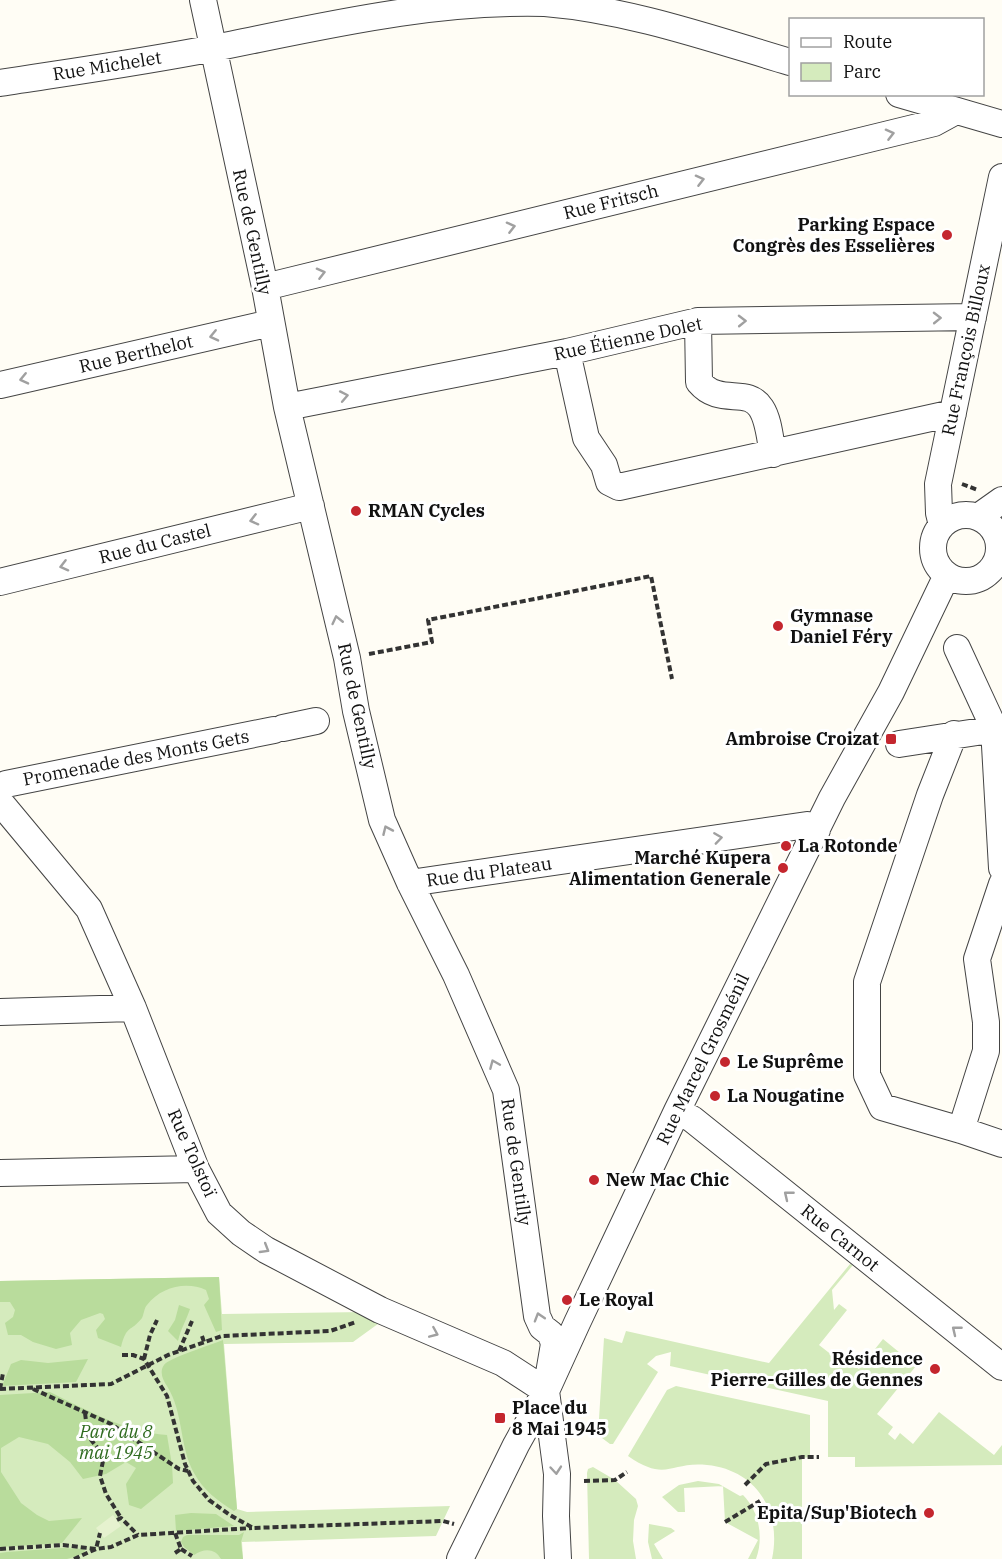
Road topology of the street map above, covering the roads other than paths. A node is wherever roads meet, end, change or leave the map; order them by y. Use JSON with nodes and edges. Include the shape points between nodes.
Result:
{"nodes":[{"id":1,"x":203,"y":0,"type":"edge"},
{"id":2,"x":213,"y":48,"type":"junction"},
{"id":3,"x":789,"y":62,"type":"edge"},
{"id":4,"x":0,"y":83,"type":"edge"},
{"id":5,"x":906,"y":96,"type":"edge"},
{"id":6,"x":956,"y":111,"type":"junction"},
{"id":7,"x":1002,"y":124,"type":"edge"},
{"id":8,"x":1002,"y":177,"type":"edge"},
{"id":9,"x":264,"y":287,"type":"junction"},
{"id":10,"x":973,"y":317,"type":"junction"},
{"id":11,"x":698,"y":321,"type":"junction"},
{"id":12,"x":271,"y":323,"type":"junction"},
{"id":13,"x":567,"y":352,"type":"junction"},
{"id":14,"x":0,"y":385,"type":"edge"},
{"id":15,"x":287,"y":407,"type":"junction"},
{"id":16,"x":952,"y":413,"type":"junction"},
{"id":17,"x":773,"y":454,"type":"junction"},
{"id":18,"x":1002,"y":500,"type":"edge"},
{"id":19,"x":310,"y":506,"type":"junction"},
{"id":20,"x":942,"y":525,"type":"junction"},
{"id":21,"x":996,"y":540,"type":"edge"},
{"id":22,"x":947,"y":575,"type":"junction"},
{"id":23,"x":0,"y":582,"type":"edge"},
{"id":24,"x":957,"y":648,"type":"dead end"},
{"id":25,"x":316,"y":721,"type":"dead end"},
{"id":26,"x":998,"y":728,"type":"edge"},
{"id":27,"x":954,"y":734,"type":"junction"},
{"id":28,"x":899,"y":744,"type":"dead end"},
{"id":29,"x":0,"y":788,"type":"edge"},
{"id":30,"x":0,"y":802,"type":"edge"},
{"id":31,"x":817,"y":830,"type":"junction"},
{"id":32,"x":1002,"y":868,"type":"edge"},
{"id":33,"x":410,"y":884,"type":"junction"},
{"id":34,"x":1002,"y":884,"type":"edge"},
{"id":35,"x":133,"y":1008,"type":"junction"},
{"id":36,"x":0,"y":1012,"type":"edge"},
{"id":37,"x":677,"y":1111,"type":"junction"},
{"id":38,"x":961,"y":1130,"type":"junction"},
{"id":39,"x":1002,"y":1144,"type":"edge"},
{"id":40,"x":196,"y":1169,"type":"junction"},
{"id":41,"x":0,"y":1173,"type":"edge"},
{"id":42,"x":1002,"y":1367,"type":"edge"},
{"id":43,"x":546,"y":1391,"type":"junction"},
{"id":44,"x":460,"y":1559,"type":"edge"},
{"id":45,"x":558,"y":1559,"type":"edge"}],
"edges":[{"from":1,"to":2,"type":"street","name":"Rue de Gentilly"},
{"from":2,"to":3,"type":"street","name":"Rue Michelet","via":[[380,12],[505,1],[578,6],[637,17]]},
{"from":2,"to":4,"type":"street","name":"Rue Michelet"},
{"from":2,"to":9,"type":"street","name":"Rue de Gentilly"},
{"from":5,"to":6,"type":"street"},
{"from":6,"to":7,"type":"street"},
{"from":9,"to":6,"type":"street","name":"Rue Fritsch","one_way":true,"via":[[934,123]]},
{"from":8,"to":10,"type":"street","name":"Rue François Billoux"},
{"from":9,"to":12,"type":"street","name":"Rue de Gentilly"},
{"from":11,"to":10,"type":"street","name":"Rue Étienne Dolet","one_way":true},
{"from":10,"to":16,"type":"street","name":"Rue François Billoux"},
{"from":11,"to":13,"type":"street","name":"Rue Étienne Dolet"},
{"from":11,"to":17,"type":"street","via":[[699,382],[720,396],[746,397],[758,404]]},
{"from":12,"to":14,"type":"street","name":"Rue Berthelot","one_way":true},
{"from":12,"to":15,"type":"street","name":"Rue de Gentilly"},
{"from":15,"to":13,"type":"street","name":"Rue Étienne Dolet","one_way":true},
{"from":13,"to":17,"type":"street","via":[[586,438],[614,485],[625,487]]},
{"from":15,"to":19,"type":"street","name":"Rue de Gentilly"},
{"from":16,"to":17,"type":"street"},
{"from":16,"to":20,"type":"street","name":"Rue François Billoux","via":[[938,484]]},
{"from":18,"to":21,"type":"street"},
{"from":19,"to":23,"type":"street","name":"Rue du Castel","one_way":true},
{"from":33,"to":19,"type":"street","name":"Rue de Gentilly","one_way":true,"via":[[382,820]]},
{"from":20,"to":21,"type":"street","via":[[960,514]]},
{"from":20,"to":22,"type":"street","via":[[933,545],[934,556]]},
{"from":21,"to":22,"type":"street","via":[[990,572],[976,580],[956,580]]},
{"from":22,"to":31,"type":"street","name":"Rue Marcel Grosménil","via":[[891,692]]},
{"from":24,"to":26,"type":"street"},
{"from":25,"to":29,"type":"street","name":"Promenade des Monts Gets"},
{"from":26,"to":27,"type":"street"},
{"from":26,"to":32,"type":"street"},
{"from":27,"to":28,"type":"street"},
{"from":27,"to":38,"type":"street","via":[[867,982],[867,1075],[882,1107]]},
{"from":30,"to":35,"type":"street","name":"Rue Tolstoï","via":[[89,909]]},
{"from":33,"to":31,"type":"street","name":"Rue du Plateau","one_way":true,"via":[[807,825]]},
{"from":31,"to":37,"type":"street","name":"Rue Marcel Grosménil"},
{"from":43,"to":33,"type":"street","name":"Rue de Gentilly","one_way":true,"via":[[554,1344],[537,1316],[506,1090],[456,975]]},
{"from":34,"to":38,"type":"street","via":[[977,959],[986,1051]]},
{"from":35,"to":36,"type":"street"},
{"from":35,"to":40,"type":"street","name":"Rue Tolstoï"},
{"from":42,"to":37,"type":"street","name":"Rue Carnot","one_way":true},
{"from":37,"to":43,"type":"street","name":"Rue Marcel Grosménil"},
{"from":38,"to":39,"type":"street"},
{"from":40,"to":41,"type":"street"},
{"from":40,"to":43,"type":"street","name":"Rue Tolstoï","one_way":true,"via":[[219,1213],[266,1250],[380,1310],[503,1363]]},
{"from":43,"to":44,"type":"street","name":"Rue Marcel Grosménil"},
{"from":43,"to":45,"type":"street","one_way":true,"via":[[557,1474]]}]}
